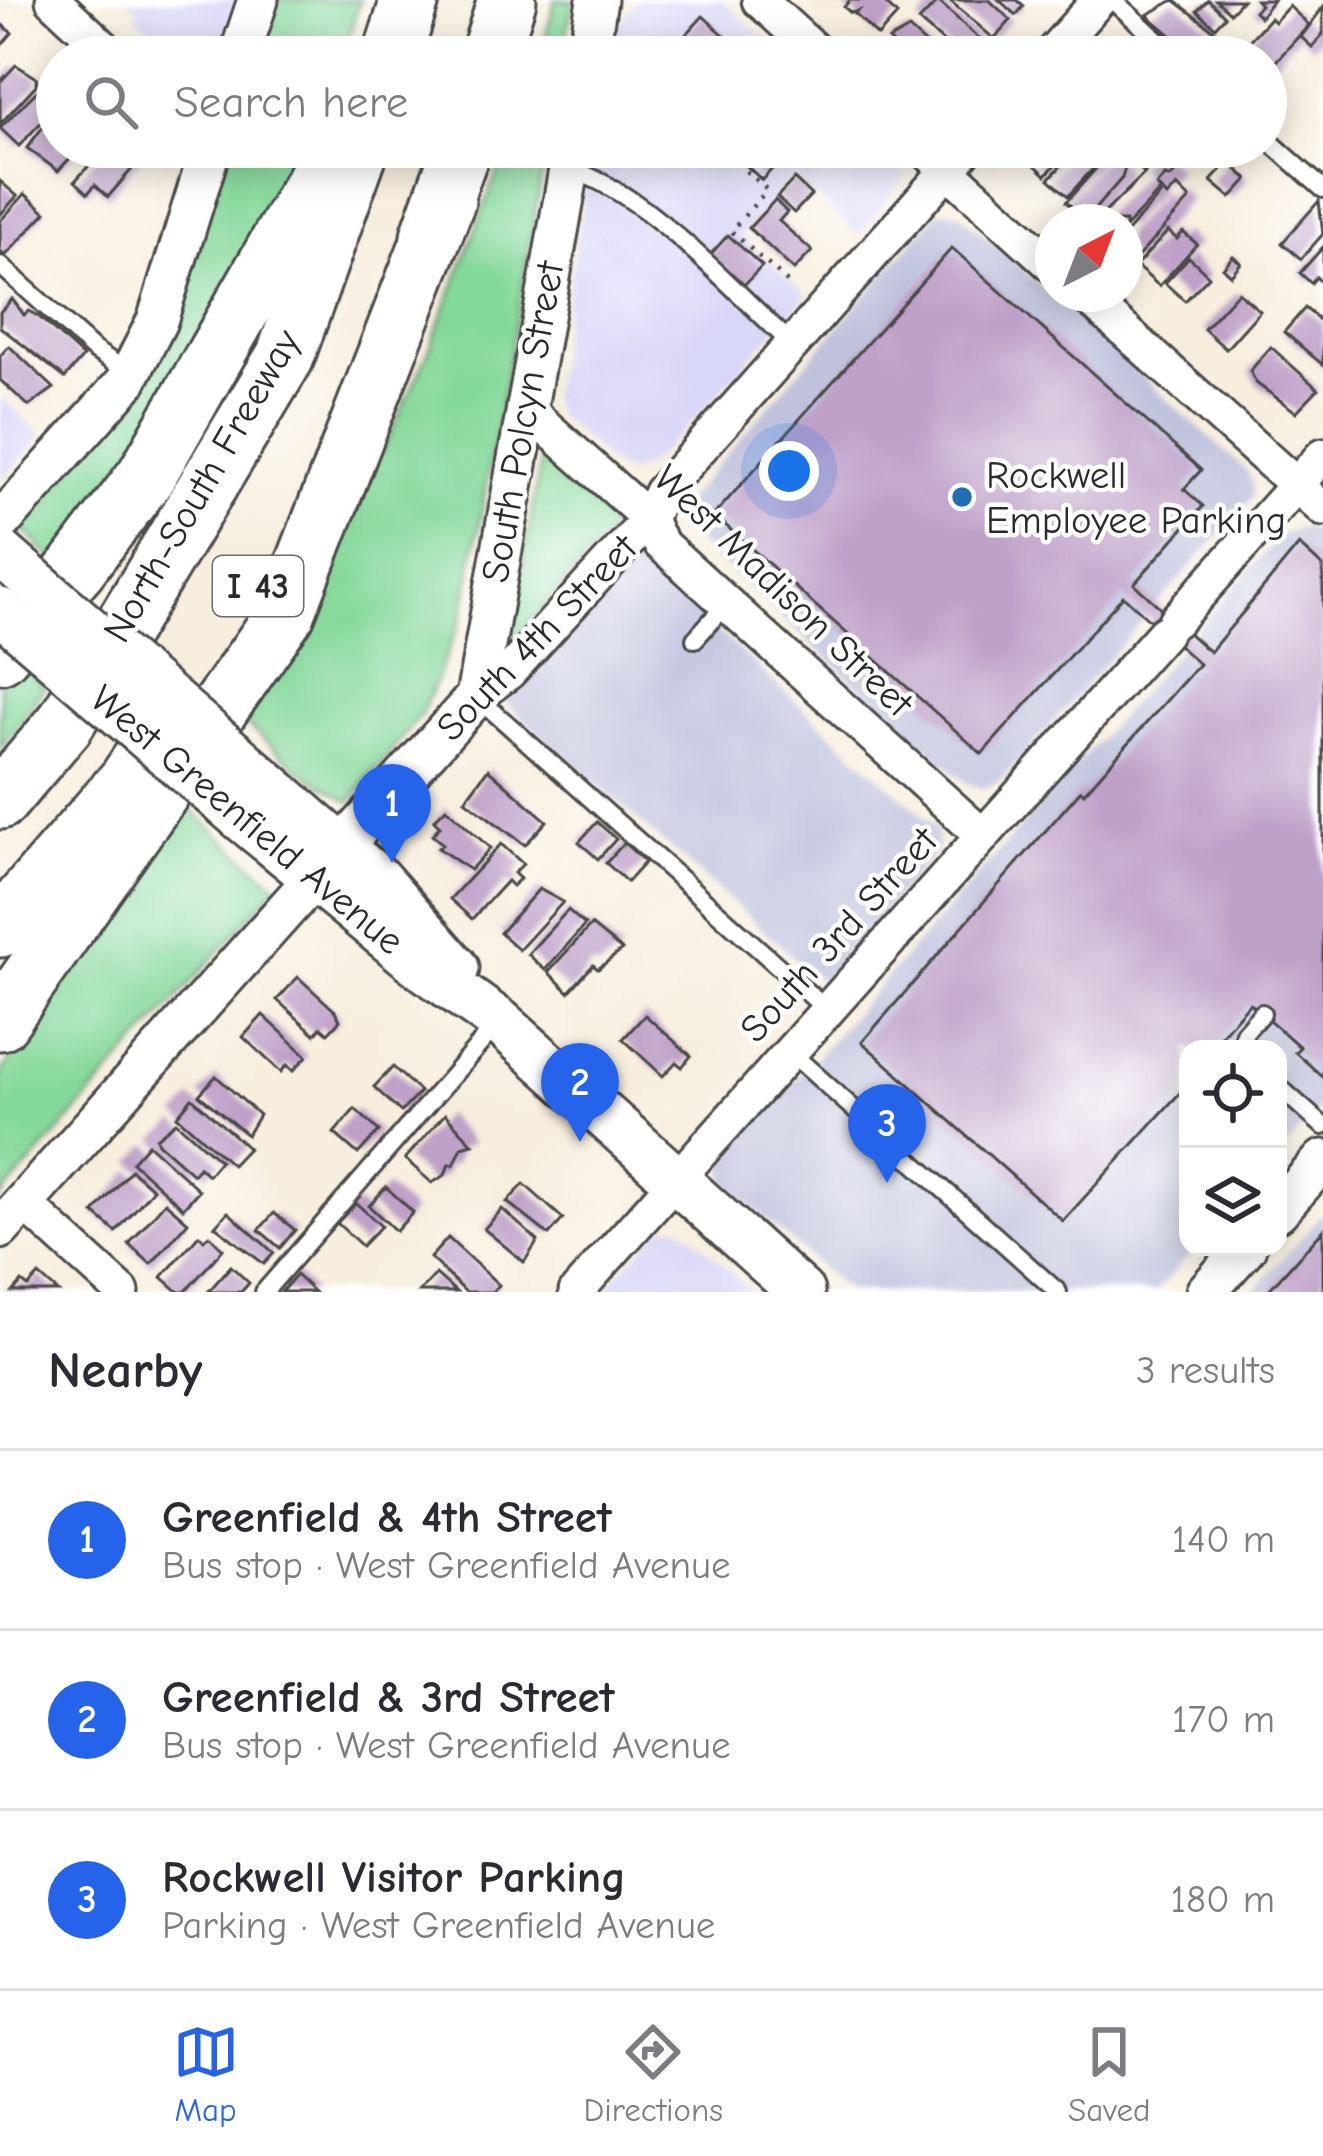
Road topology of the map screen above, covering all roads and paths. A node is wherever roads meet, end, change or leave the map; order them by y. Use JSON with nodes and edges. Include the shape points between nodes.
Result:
{"nodes":[{"id":1,"x":53,"y":0,"type":"edge"},
{"id":2,"x":258,"y":0,"type":"edge"},
{"id":3,"x":506,"y":0,"type":"edge"},
{"id":4,"x":759,"y":0,"type":"edge"},
{"id":5,"x":1099,"y":0,"type":"edge"},
{"id":6,"x":1113,"y":0,"type":"edge"},
{"id":7,"x":92,"y":36,"type":"edge"},
{"id":8,"x":246,"y":36,"type":"edge"},
{"id":9,"x":495,"y":36,"type":"edge"},
{"id":10,"x":799,"y":36,"type":"edge"},
{"id":11,"x":1067,"y":36,"type":"edge"},
{"id":12,"x":1153,"y":36,"type":"edge"},
{"id":13,"x":1287,"y":157,"type":"edge"},
{"id":14,"x":204,"y":168,"type":"edge"},
{"id":15,"x":322,"y":168,"type":"edge"},
{"id":16,"x":352,"y":168,"type":"edge"},
{"id":17,"x":456,"y":168,"type":"edge"},
{"id":18,"x":569,"y":168,"type":"edge"},
{"id":19,"x":584,"y":168,"type":"edge"},
{"id":20,"x":742,"y":168,"type":"edge"},
{"id":21,"x":949,"y":168,"type":"edge"},
{"id":22,"x":965,"y":168,"type":"edge"},
{"id":23,"x":1323,"y":189,"type":"edge"},
{"id":24,"x":446,"y":201,"type":"junction"},
{"id":25,"x":1035,"y":246,"type":"edge"},
{"id":26,"x":0,"y":266,"type":"edge"},
{"id":27,"x":794,"y":287,"type":"dead end"},
{"id":28,"x":1104,"y":312,"type":"edge"},
{"id":29,"x":792,"y":344,"type":"junction"},
{"id":30,"x":130,"y":374,"type":"junction"},
{"id":31,"x":524,"y":407,"type":"junction"},
{"id":32,"x":1323,"y":455,"type":"edge"},
{"id":33,"x":1297,"y":485,"type":"junction"},
{"id":34,"x":1323,"y":509,"type":"edge"},
{"id":35,"x":649,"y":519,"type":"junction"},
{"id":36,"x":0,"y":523,"type":"edge"},
{"id":37,"x":8,"y":578,"type":"edge"},
{"id":38,"x":727,"y":604,"type":"junction"},
{"id":39,"x":695,"y":639,"type":"dead end"},
{"id":40,"x":0,"y":654,"type":"edge"},
{"id":41,"x":476,"y":697,"type":"junction"},
{"id":42,"x":0,"y":800,"type":"edge"},
{"id":43,"x":983,"y":836,"type":"junction"},
{"id":44,"x":126,"y":847,"type":"junction"},
{"id":45,"x":329,"y":865,"type":"junction"},
{"id":46,"x":0,"y":928,"type":"edge"},
{"id":47,"x":827,"y":1010,"type":"junction"},
{"id":48,"x":1262,"y":1013,"type":"dead end"},
{"id":49,"x":0,"y":1021,"type":"edge"},
{"id":50,"x":500,"y":1022,"type":"junction"},
{"id":51,"x":1244,"y":1040,"type":"edge"},
{"id":52,"x":790,"y":1052,"type":"junction"},
{"id":53,"x":0,"y":1060,"type":"edge"},
{"id":54,"x":1287,"y":1094,"type":"edge"},
{"id":55,"x":1323,"y":1126,"type":"edge"},
{"id":56,"x":1323,"y":1160,"type":"edge"},
{"id":57,"x":676,"y":1180,"type":"junction"},
{"id":58,"x":1287,"y":1201,"type":"edge"},
{"id":59,"x":12,"y":1216,"type":"edge"},
{"id":60,"x":1238,"y":1256,"type":"edge"},
{"id":61,"x":122,"y":1292,"type":"edge"},
{"id":62,"x":264,"y":1292,"type":"edge"},
{"id":63,"x":576,"y":1292,"type":"edge"},
{"id":64,"x":801,"y":1292,"type":"edge"},
{"id":65,"x":1058,"y":1292,"type":"edge"},
{"id":66,"x":1206,"y":1292,"type":"edge"}],
"edges":[{"from":1,"to":7,"type":"street"},
{"from":2,"to":8,"type":"street"},
{"from":3,"to":9,"type":"highway"},
{"from":4,"to":10,"type":"street"},
{"from":5,"to":11,"type":"street"},
{"from":6,"to":12,"type":"lane"},
{"from":13,"to":23,"type":"lane"},
{"from":14,"to":30,"type":"street","via":[[157,321]]},
{"from":15,"to":40,"type":"highway","via":[[146,476]]},
{"from":16,"to":42,"type":"highway","name":"North-South Freeway","number":"I 43","via":[[285,357],[64,725]]},
{"from":17,"to":24,"type":"highway","number":"I 43"},
{"from":18,"to":31,"type":"street","name":"South Polcyn Street"},
{"from":19,"to":29,"type":"lane"},
{"from":20,"to":27,"type":"path","via":[[767,190],[731,231]]},
{"from":21,"to":29,"type":"street","name":"South 4th Street"},
{"from":22,"to":25,"type":"street"},
{"from":24,"to":44,"type":"highway","via":[[286,613]]},
{"from":24,"to":46,"type":"highway","number":"I 43","via":[[294,532],[128,780]]},
{"from":26,"to":30,"type":"lane"},
{"from":28,"to":33,"type":"street"},
{"from":29,"to":35,"type":"street","name":"South 4th Street","via":[[661,492]]},
{"from":30,"to":36,"type":"street"},
{"from":31,"to":35,"type":"street","name":"West Madison Street"},
{"from":31,"to":41,"type":"street","name":"South Polcyn Street"},
{"from":32,"to":33,"type":"street","name":"South 3rd Street"},
{"from":33,"to":34,"type":"street"},
{"from":33,"to":43,"type":"street","name":"South 3rd Street"},
{"from":35,"to":38,"type":"street","name":"West Madison Street","via":[[660,543]]},
{"from":35,"to":41,"type":"street","name":"South 4th Street","via":[[509,672]]},
{"from":37,"to":45,"type":"main road","name":"West Greenfield Avenue","bridge":true},
{"from":38,"to":39,"type":"lane"},
{"from":38,"to":43,"type":"street","name":"West Madison Street"},
{"from":41,"to":45,"type":"street","name":"South 4th Street"},
{"from":41,"to":47,"type":"lane"},
{"from":43,"to":47,"type":"street","name":"South 3rd Street"},
{"from":44,"to":49,"type":"highway"},
{"from":44,"to":53,"type":"highway"},
{"from":45,"to":50,"type":"main road","name":"West Greenfield Avenue"},
{"from":45,"to":59,"type":"street","name":"South 4th Street"},
{"from":47,"to":52,"type":"street","name":"South 3rd Street"},
{"from":48,"to":51,"type":"lane"},
{"from":50,"to":57,"type":"main road","name":"West Greenfield Avenue"},
{"from":50,"to":62,"type":"lane"},
{"from":52,"to":57,"type":"street","name":"South 3rd Street"},
{"from":52,"to":65,"type":"lane"},
{"from":54,"to":55,"type":"lane"},
{"from":56,"to":58,"type":"street"},
{"from":57,"to":63,"type":"street","name":"South 3rd Street"},
{"from":57,"to":64,"type":"main road","name":"West Greenfield Avenue"},
{"from":59,"to":61,"type":"street"},
{"from":60,"to":66,"type":"street"}]}
